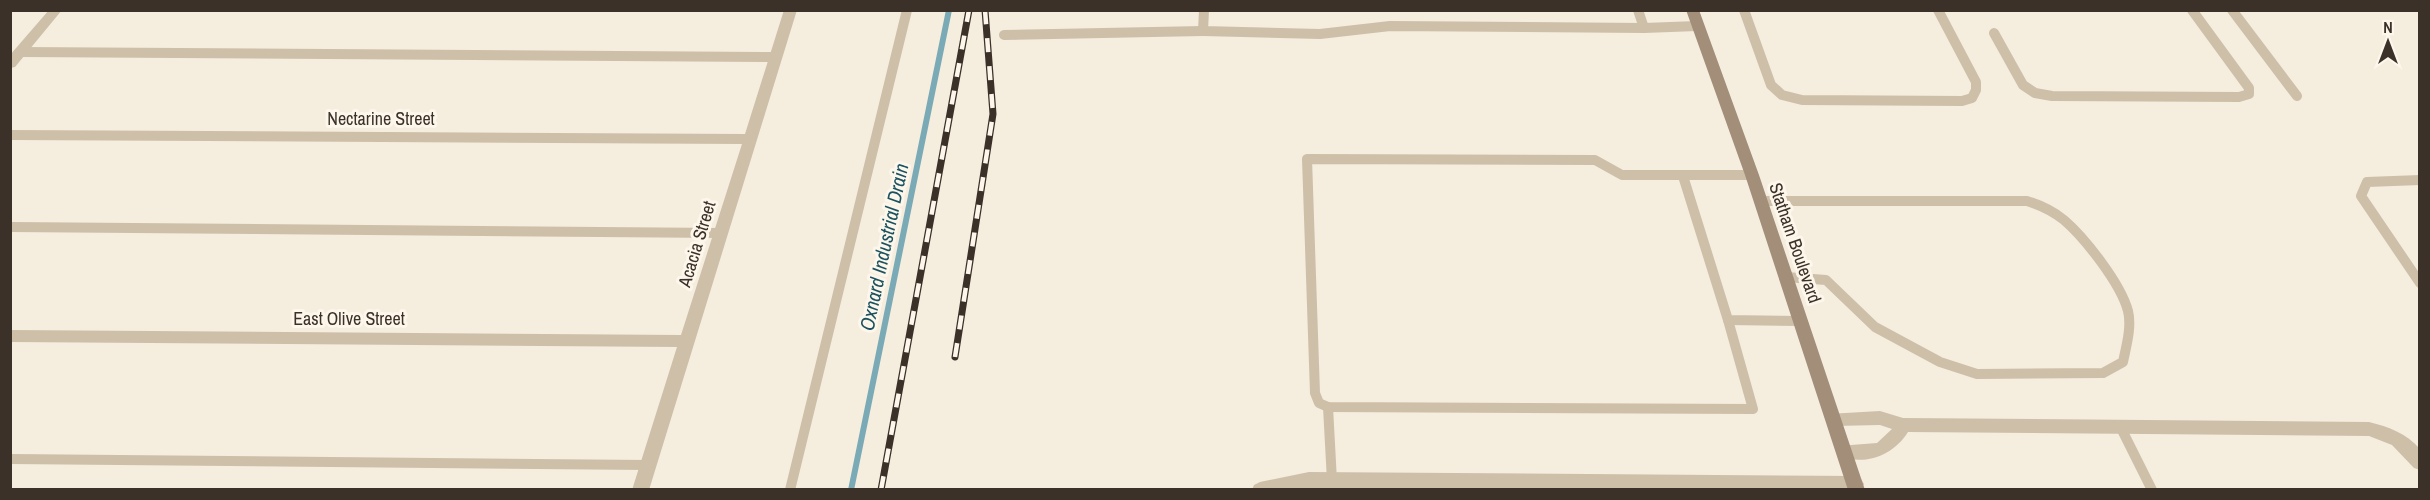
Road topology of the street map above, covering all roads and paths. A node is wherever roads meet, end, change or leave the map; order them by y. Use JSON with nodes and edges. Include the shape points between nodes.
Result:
{"nodes":[{"id":1,"x":56,"y":10,"type":"edge"},
{"id":2,"x":791,"y":10,"type":"edge"},
{"id":3,"x":907,"y":10,"type":"edge"},
{"id":4,"x":1204,"y":10,"type":"edge"},
{"id":5,"x":1638,"y":10,"type":"edge"},
{"id":6,"x":1692,"y":10,"type":"edge"},
{"id":7,"x":1744,"y":10,"type":"edge"},
{"id":8,"x":1938,"y":10,"type":"edge"},
{"id":9,"x":2192,"y":10,"type":"edge"},
{"id":10,"x":2232,"y":10,"type":"edge"},
{"id":11,"x":1697,"y":26,"type":"junction"},
{"id":12,"x":1644,"y":28,"type":"junction"},
{"id":13,"x":1203,"y":31,"type":"junction"},
{"id":14,"x":1994,"y":33,"type":"dead end"},
{"id":15,"x":1004,"y":35,"type":"dead end"},
{"id":16,"x":21,"y":52,"type":"junction"},
{"id":17,"x":776,"y":57,"type":"junction"},
{"id":18,"x":10,"y":64,"type":"edge"},
{"id":19,"x":2297,"y":96,"type":"dead end"},
{"id":20,"x":10,"y":135,"type":"edge"},
{"id":21,"x":750,"y":139,"type":"junction"},
{"id":22,"x":1752,"y":175,"type":"junction"},
{"id":23,"x":1683,"y":176,"type":"junction"},
{"id":24,"x":2420,"y":180,"type":"edge"},
{"id":25,"x":1761,"y":201,"type":"junction"},
{"id":26,"x":10,"y":227,"type":"edge"},
{"id":27,"x":721,"y":232,"type":"junction"},
{"id":28,"x":1786,"y":277,"type":"junction"},
{"id":29,"x":2420,"y":283,"type":"edge"},
{"id":30,"x":1728,"y":320,"type":"junction"},
{"id":31,"x":1801,"y":321,"type":"junction"},
{"id":32,"x":10,"y":336,"type":"edge"},
{"id":33,"x":687,"y":341,"type":"junction"},
{"id":34,"x":1328,"y":407,"type":"junction"},
{"id":35,"x":1834,"y":419,"type":"junction"},
{"id":36,"x":1903,"y":425,"type":"junction"},
{"id":37,"x":2121,"y":428,"type":"junction"},
{"id":38,"x":1844,"y":451,"type":"junction"},
{"id":39,"x":10,"y":459,"type":"edge"},
{"id":40,"x":2420,"y":463,"type":"edge"},
{"id":41,"x":648,"y":465,"type":"junction"},
{"id":42,"x":1332,"y":481,"type":"junction"},
{"id":43,"x":1856,"y":487,"type":"edge"},
{"id":44,"x":640,"y":489,"type":"edge"},
{"id":45,"x":790,"y":489,"type":"edge"},
{"id":46,"x":1260,"y":489,"type":"edge"},
{"id":47,"x":2152,"y":489,"type":"edge"}],
"edges":[{"from":1,"to":16,"type":"street"},
{"from":2,"to":17,"type":"street","name":"Acacia Street"},
{"from":3,"to":45,"type":"lane"},
{"from":4,"to":13,"type":"lane"},
{"from":5,"to":12,"type":"lane"},
{"from":6,"to":11,"type":"street","name":"Statham Boulevard"},
{"from":7,"to":8,"type":"lane","via":[[1771,85],[1782,95],[1802,100],[1972,98],[1976,82]]},
{"from":9,"to":14,"type":"lane","via":[[2249,88],[2249,94],[2239,97],[2035,93],[2023,85]]},
{"from":10,"to":19,"type":"lane"},
{"from":11,"to":12,"type":"lane"},
{"from":11,"to":22,"type":"street","name":"Statham Boulevard"},
{"from":12,"to":13,"type":"lane","via":[[1390,26],[1320,34]]},
{"from":13,"to":15,"type":"lane"},
{"from":16,"to":17,"type":"lane"},
{"from":16,"to":18,"type":"street"},
{"from":17,"to":21,"type":"street","name":"Acacia Street"},
{"from":20,"to":21,"type":"street","name":"Nectarine Street"},
{"from":21,"to":27,"type":"street","name":"Acacia Street"},
{"from":22,"to":23,"type":"lane"},
{"from":22,"to":25,"type":"street","name":"Statham Boulevard"},
{"from":23,"to":30,"type":"lane"},
{"from":23,"to":34,"type":"lane","via":[[1622,175],[1595,160],[1307,159],[1315,393],[1319,403]]},
{"from":24,"to":29,"type":"lane","via":[[2367,182],[2361,196]]},
{"from":25,"to":28,"type":"street","name":"Statham Boulevard"},
{"from":25,"to":28,"type":"lane","via":[[2027,201],[2044,206],[2065,221],[2088,248],[2128,311],[2123,362],[2103,373],[1977,374],[1940,362],[1875,327],[1826,280]]},
{"from":26,"to":27,"type":"lane"},
{"from":27,"to":33,"type":"street","name":"Acacia Street"},
{"from":28,"to":31,"type":"street","name":"Statham Boulevard"},
{"from":30,"to":31,"type":"lane"},
{"from":30,"to":34,"type":"lane","via":[[1753,409]]},
{"from":31,"to":35,"type":"street","name":"Statham Boulevard"},
{"from":32,"to":33,"type":"street","name":"East Olive Street"},
{"from":33,"to":41,"type":"street","name":"Acacia Street"},
{"from":34,"to":42,"type":"lane"},
{"from":35,"to":36,"type":"street","via":[[1873,417]]},
{"from":35,"to":38,"type":"street","name":"Statham Boulevard"},
{"from":36,"to":37,"type":"street"},
{"from":36,"to":38,"type":"street","via":[[1887,448]]},
{"from":37,"to":40,"type":"street","via":[[2370,429],[2392,434]]},
{"from":37,"to":47,"type":"lane"},
{"from":38,"to":43,"type":"street","name":"Statham Boulevard"},
{"from":39,"to":41,"type":"lane"},
{"from":41,"to":44,"type":"street","name":"Acacia Street"},
{"from":42,"to":43,"type":"street"},
{"from":42,"to":46,"type":"street","via":[[1292,482]]}]}
